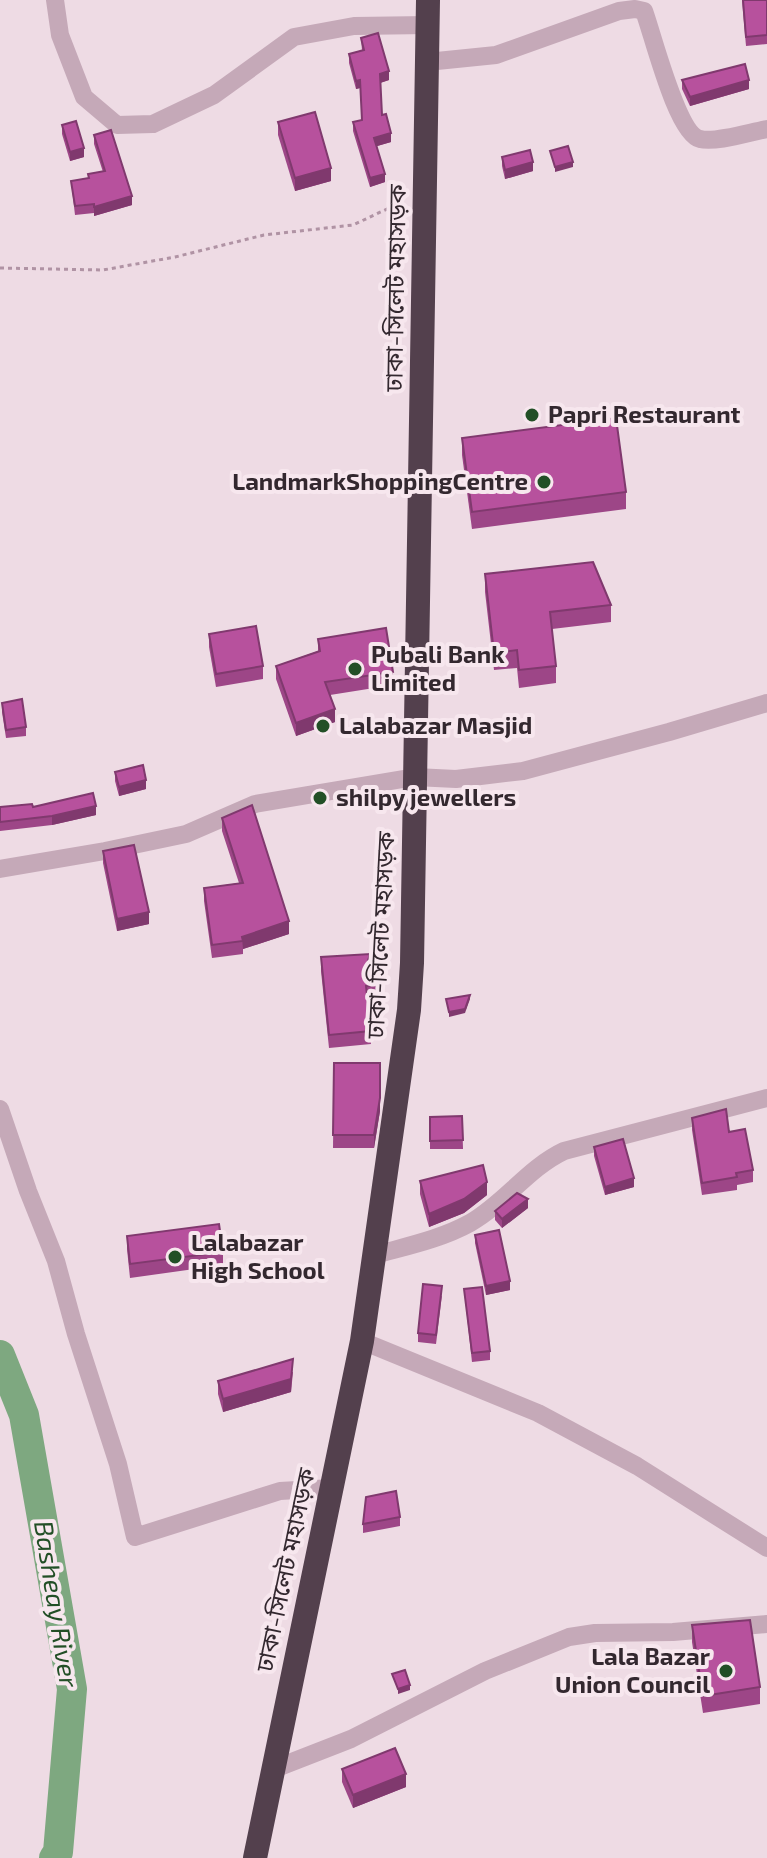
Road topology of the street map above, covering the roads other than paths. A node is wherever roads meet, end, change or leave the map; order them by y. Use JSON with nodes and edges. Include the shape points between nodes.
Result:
{"nodes":[{"id":1,"x":55,"y":0,"type":"edge"},
{"id":2,"x":428,"y":0,"type":"edge"},
{"id":3,"x":428,"y":25,"type":"junction"},
{"id":4,"x":427,"y":62,"type":"junction"},
{"id":5,"x":767,"y":129,"type":"edge"},
{"id":6,"x":767,"y":703,"type":"edge"},
{"id":7,"x":415,"y":777,"type":"junction"},
{"id":8,"x":0,"y":869,"type":"edge"},
{"id":9,"x":767,"y":1098,"type":"edge"},
{"id":10,"x":0,"y":1109,"type":"edge"},
{"id":11,"x":375,"y":1255,"type":"junction"},
{"id":12,"x":362,"y":1341,"type":"junction"},
{"id":13,"x":332,"y":1488,"type":"junction"},
{"id":14,"x":767,"y":1548,"type":"edge"},
{"id":15,"x":767,"y":1624,"type":"edge"},
{"id":16,"x":274,"y":1769,"type":"junction"},
{"id":17,"x":255,"y":1858,"type":"edge"}],
"edges":[{"from":1,"to":3,"type":"street","via":[[60,35],[84,97],[117,125],[153,124],[214,95],[294,37],[354,26]]},
{"from":2,"to":3,"type":"highway","name":"ঢাকা-সিলেট মহাসড়ক"},
{"from":3,"to":4,"type":"highway","name":"ঢাকা-সিলেট মহাসড়ক"},
{"from":4,"to":5,"type":"street","via":[[496,55],[635,9],[644,11],[687,130],[697,139],[711,139]]},
{"from":4,"to":7,"type":"highway","name":"ঢাকা-সিলেট মহাসড়ক"},
{"from":6,"to":7,"type":"street","via":[[523,771],[456,779]]},
{"from":7,"to":8,"type":"street","via":[[255,804],[186,834]]},
{"from":7,"to":11,"type":"highway","name":"ঢাকা-সিলেট মহাসড়ক","via":[[409,1010]]},
{"from":9,"to":11,"type":"street","via":[[564,1151],[544,1161],[471,1223]]},
{"from":10,"to":13,"type":"street","via":[[56,1261],[135,1537],[280,1491]]},
{"from":11,"to":12,"type":"highway","name":"ঢাকা-সিলেট মহাসড়ক"},
{"from":12,"to":13,"type":"highway","name":"ঢাকা-সিলেট মহাসড়ক"},
{"from":12,"to":14,"type":"street","via":[[538,1413],[637,1466]]},
{"from":13,"to":16,"type":"highway","name":"ঢাকা-সিলেট মহাসড়ক"},
{"from":15,"to":16,"type":"street","via":[[569,1637],[485,1671],[351,1739]]},
{"from":16,"to":17,"type":"highway","name":"ঢাকা-সিলেট মহাসড়ক"}]}
